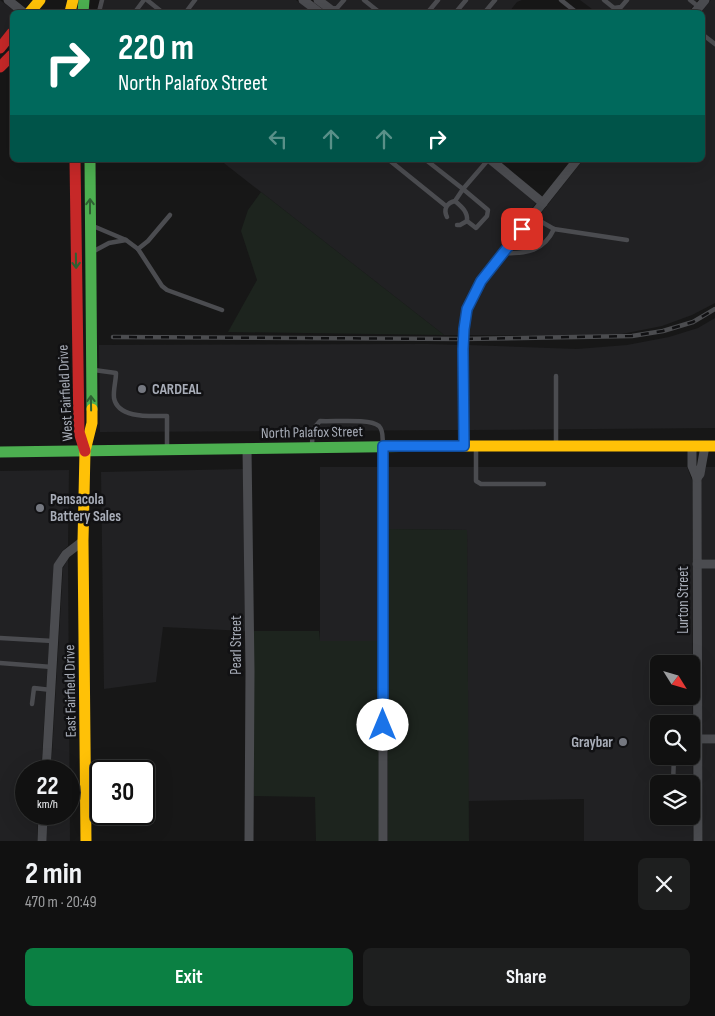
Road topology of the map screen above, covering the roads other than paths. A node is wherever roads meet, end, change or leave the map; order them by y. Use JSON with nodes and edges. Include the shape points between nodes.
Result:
{"nodes":[{"id":1,"x":8,"y":0,"type":"edge"},
{"id":2,"x":40,"y":0,"type":"edge"},
{"id":3,"x":82,"y":0,"type":"edge"},
{"id":4,"x":146,"y":0,"type":"edge"},
{"id":5,"x":196,"y":0,"type":"edge"},
{"id":6,"x":303,"y":0,"type":"edge"},
{"id":7,"x":318,"y":0,"type":"edge"},
{"id":8,"x":344,"y":0,"type":"edge"},
{"id":9,"x":364,"y":0,"type":"edge"},
{"id":10,"x":438,"y":0,"type":"edge"},
{"id":11,"x":466,"y":0,"type":"edge"},
{"id":12,"x":495,"y":0,"type":"edge"},
{"id":13,"x":561,"y":0,"type":"edge"},
{"id":14,"x":604,"y":0,"type":"edge"},
{"id":15,"x":627,"y":0,"type":"edge"},
{"id":16,"x":690,"y":0,"type":"edge"},
{"id":17,"x":699,"y":7,"type":"edge"},
{"id":18,"x":329,"y":8,"type":"edge"},
{"id":19,"x":70,"y":9,"type":"edge"},
{"id":20,"x":20,"y":10,"type":"edge"},
{"id":21,"x":32,"y":10,"type":"edge"},
{"id":22,"x":137,"y":10,"type":"edge"},
{"id":23,"x":159,"y":10,"type":"edge"},
{"id":24,"x":188,"y":10,"type":"edge"},
{"id":25,"x":316,"y":10,"type":"edge"},
{"id":26,"x":376,"y":10,"type":"edge"},
{"id":27,"x":430,"y":10,"type":"edge"},
{"id":28,"x":458,"y":10,"type":"edge"},
{"id":29,"x":486,"y":10,"type":"edge"},
{"id":30,"x":574,"y":10,"type":"edge"},
{"id":31,"x":10,"y":36,"type":"edge"},
{"id":32,"x":705,"y":36,"type":"edge"},
{"id":33,"x":715,"y":44,"type":"edge"},
{"id":34,"x":0,"y":48,"type":"edge"},
{"id":35,"x":10,"y":57,"type":"edge"},
{"id":36,"x":0,"y":67,"type":"edge"},
{"id":37,"x":75,"y":162,"type":"edge"},
{"id":38,"x":90,"y":162,"type":"edge"},
{"id":39,"x":391,"y":162,"type":"edge"},
{"id":40,"x":429,"y":162,"type":"edge"},
{"id":41,"x":488,"y":162,"type":"edge"},
{"id":42,"x":492,"y":162,"type":"edge"},
{"id":43,"x":575,"y":162,"type":"edge"},
{"id":44,"x":463,"y":189,"type":"junction"},
{"id":45,"x":455,"y":201,"type":"junction"},
{"id":46,"x":543,"y":203,"type":"junction"},
{"id":47,"x":446,"y":206,"type":"junction"},
{"id":48,"x":170,"y":215,"type":"dead end"},
{"id":49,"x":532,"y":216,"type":"junction"},
{"id":50,"x":447,"y":217,"type":"dead end"},
{"id":51,"x":467,"y":221,"type":"junction"},
{"id":52,"x":90,"y":225,"type":"junction"},
{"id":53,"x":457,"y":225,"type":"dead end"},
{"id":54,"x":554,"y":229,"type":"junction"},
{"id":55,"x":126,"y":240,"type":"junction"},
{"id":56,"x":627,"y":240,"type":"dead end"},
{"id":57,"x":138,"y":249,"type":"junction"},
{"id":58,"x":90,"y":252,"type":"junction"},
{"id":59,"x":503,"y":253,"type":"junction"},
{"id":60,"x":222,"y":310,"type":"dead end"},
{"id":61,"x":91,"y":369,"type":"junction"},
{"id":62,"x":556,"y":376,"type":"dead end"},
{"id":63,"x":383,"y":446,"type":"junction"},
{"id":64,"x":470,"y":446,"type":"junction"},
{"id":65,"x":556,"y":446,"type":"junction"},
{"id":66,"x":692,"y":446,"type":"junction"},
{"id":67,"x":710,"y":446,"type":"edge"},
{"id":68,"x":312,"y":447,"type":"junction"},
{"id":69,"x":247,"y":448,"type":"junction"},
{"id":70,"x":167,"y":450,"type":"junction"},
{"id":71,"x":85,"y":451,"type":"junction"},
{"id":72,"x":0,"y":452,"type":"edge"},
{"id":73,"x":696,"y":478,"type":"junction"},
{"id":74,"x":544,"y":484,"type":"dead end"},
{"id":75,"x":83,"y":541,"type":"junction"},
{"id":76,"x":697,"y":564,"type":"junction"},
{"id":77,"x":715,"y":564,"type":"edge"},
{"id":78,"x":0,"y":638,"type":"edge"},
{"id":79,"x":54,"y":641,"type":"junction"},
{"id":80,"x":0,"y":663,"type":"edge"},
{"id":81,"x":52,"y":667,"type":"junction"},
{"id":82,"x":51,"y":690,"type":"junction"},
{"id":83,"x":32,"y":704,"type":"dead end"},
{"id":84,"x":695,"y":715,"type":"edge"},
{"id":85,"x":700,"y":737,"type":"edge"},
{"id":86,"x":715,"y":739,"type":"edge"},
{"id":87,"x":47,"y":760,"type":"edge"},
{"id":88,"x":43,"y":825,"type":"edge"},
{"id":89,"x":697,"y":825,"type":"edge"},
{"id":90,"x":42,"y":841,"type":"edge"},
{"id":91,"x":86,"y":841,"type":"edge"},
{"id":92,"x":250,"y":841,"type":"edge"},
{"id":93,"x":383,"y":841,"type":"edge"},
{"id":94,"x":698,"y":841,"type":"edge"}],
"edges":[{"from":1,"to":20,"type":"street"},
{"from":2,"to":21,"type":"main road"},
{"from":3,"to":19,"type":"main road"},
{"from":4,"to":22,"type":"lane"},
{"from":4,"to":23,"type":"lane"},
{"from":5,"to":24,"type":"lane"},
{"from":6,"to":25,"type":"street"},
{"from":7,"to":18,"type":"street"},
{"from":8,"to":18,"type":"lane","via":[[337,8]]},
{"from":9,"to":26,"type":"lane"},
{"from":10,"to":27,"type":"lane"},
{"from":11,"to":28,"type":"lane"},
{"from":12,"to":29,"type":"lane"},
{"from":13,"to":30,"type":"lane"},
{"from":14,"to":15,"type":"lane","via":[[614,8],[621,8]]},
{"from":16,"to":17,"type":"lane"},
{"from":31,"to":34,"type":"main road"},
{"from":32,"to":33,"type":"lane"},
{"from":35,"to":36,"type":"main road"},
{"from":37,"to":71,"type":"main road","name":"West Fairfield Drive","one_way":true,"via":[[79,432]]},
{"from":52,"to":38,"type":"main road","name":"West Fairfield Drive","one_way":true},
{"from":39,"to":47,"type":"lane"},
{"from":40,"to":44,"type":"lane"},
{"from":41,"to":44,"type":"lane"},
{"from":42,"to":46,"type":"street"},
{"from":43,"to":46,"type":"street"},
{"from":44,"to":45,"type":"lane"},
{"from":44,"to":51,"type":"lane","via":[[488,210],[476,228]]},
{"from":45,"to":47,"type":"lane"},
{"from":45,"to":51,"type":"lane","via":[[465,210]]},
{"from":46,"to":49,"type":"street"},
{"from":47,"to":50,"type":"lane"},
{"from":48,"to":57,"type":"lane"},
{"from":49,"to":54,"type":"lane"},
{"from":49,"to":59,"type":"street"},
{"from":51,"to":53,"type":"lane"},
{"from":52,"to":55,"type":"lane"},
{"from":52,"to":58,"type":"main road","name":"West Fairfield Drive"},
{"from":54,"to":56,"type":"lane"},
{"from":54,"to":59,"type":"lane","via":[[544,244],[523,254]]},
{"from":55,"to":57,"type":"lane"},
{"from":55,"to":58,"type":"lane","via":[[109,243]]},
{"from":57,"to":60,"type":"lane","via":[[167,290]]},
{"from":58,"to":61,"type":"main road","name":"West Fairfield Drive"},
{"from":59,"to":64,"type":"street","via":[[475,291],[465,318],[463,349]]},
{"from":61,"to":70,"type":"lane","via":[[116,373],[114,399],[129,415],[167,416]]},
{"from":71,"to":61,"type":"main road","name":"West Fairfield Drive","one_way":true,"via":[[92,423]]},
{"from":62,"to":65,"type":"lane"},
{"from":63,"to":64,"type":"main road","name":"North Palafox Street"},
{"from":63,"to":68,"type":"main road","name":"North Palafox Street"},
{"from":63,"to":68,"type":"lane","via":[[382,431],[378,425],[320,421],[313,429]]},
{"from":63,"to":93,"type":"street"},
{"from":64,"to":65,"type":"main road","name":"North Palafox Street"},
{"from":64,"to":74,"type":"lane","via":[[476,481],[481,484]]},
{"from":65,"to":66,"type":"main road","name":"North Palafox Street"},
{"from":66,"to":67,"type":"main road","name":"North Palafox Street"},
{"from":66,"to":73,"type":"street","name":"Lurton Street"},
{"from":67,"to":73,"type":"street","name":"Lurton Street"},
{"from":68,"to":69,"type":"main road","name":"North Palafox Street"},
{"from":69,"to":70,"type":"main road","name":"North Palafox Street"},
{"from":69,"to":92,"type":"street","name":"Pearl Street"},
{"from":70,"to":71,"type":"main road","name":"North Palafox Street"},
{"from":71,"to":72,"type":"main road","name":"North Palafox Street"},
{"from":71,"to":75,"type":"main road","name":"East Fairfield Drive"},
{"from":73,"to":76,"type":"street","name":"Lurton Street"},
{"from":75,"to":79,"type":"street","name":"East Fairfield Drive","via":[[66,554],[58,566]]},
{"from":75,"to":91,"type":"main road","name":"East Fairfield Drive"},
{"from":76,"to":77,"type":"street"},
{"from":76,"to":84,"type":"street","name":"Lurton Street"},
{"from":78,"to":79,"type":"lane"},
{"from":79,"to":81,"type":"street","name":"East Fairfield Drive"},
{"from":80,"to":81,"type":"lane"},
{"from":81,"to":82,"type":"street","name":"East Fairfield Drive"},
{"from":82,"to":83,"type":"lane","via":[[34,688]]},
{"from":82,"to":87,"type":"street","name":"East Fairfield Drive"},
{"from":85,"to":86,"type":"street"},
{"from":88,"to":90,"type":"street"},
{"from":89,"to":94,"type":"street","name":"Lurton Street"}]}
